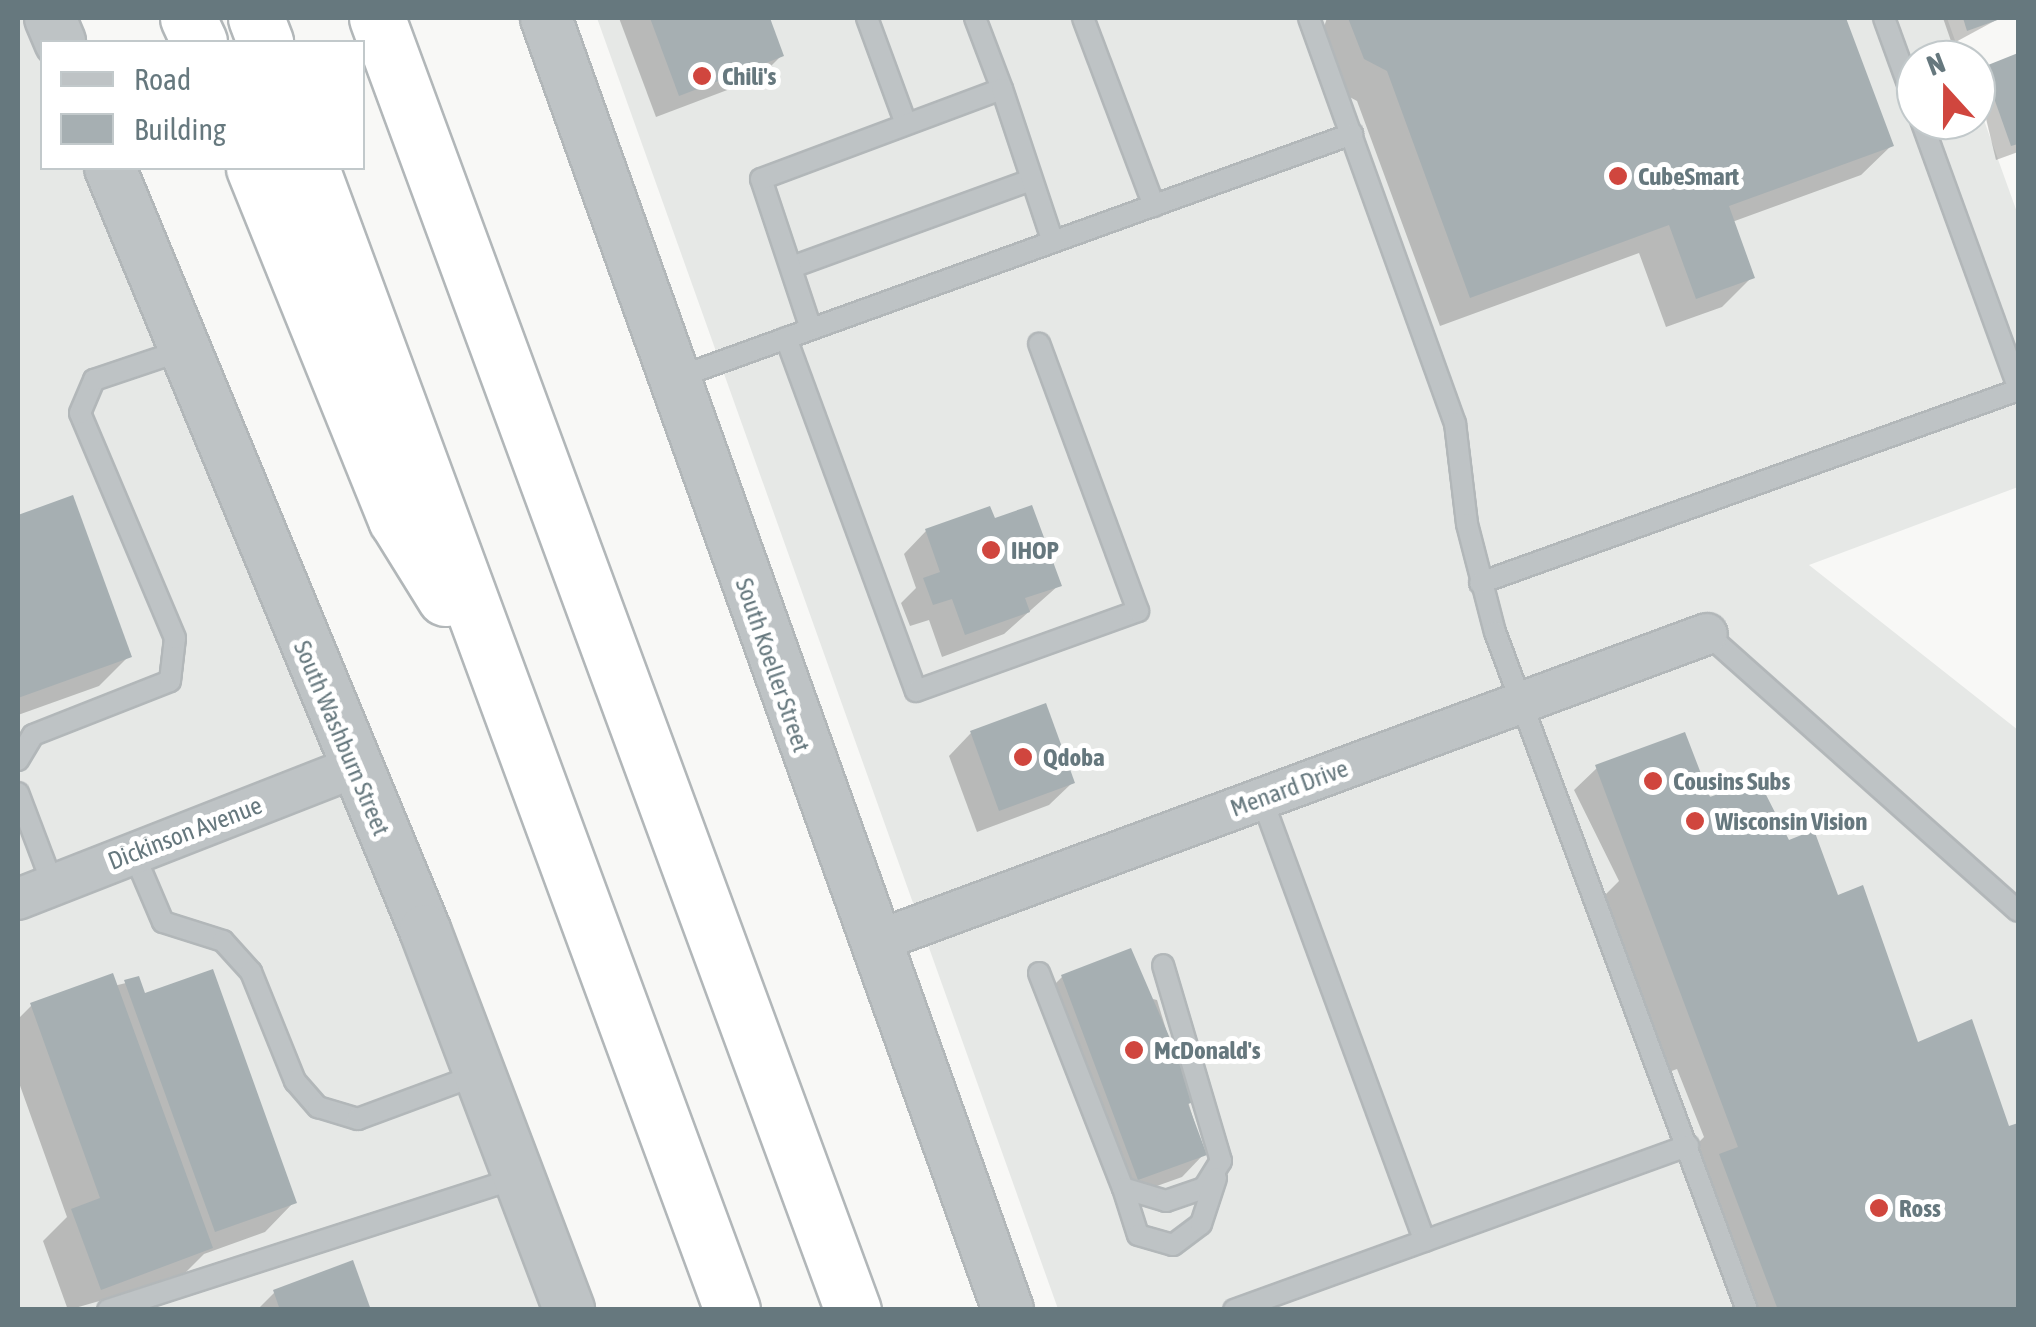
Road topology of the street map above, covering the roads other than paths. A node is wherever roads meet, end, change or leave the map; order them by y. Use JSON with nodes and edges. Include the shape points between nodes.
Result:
{"nodes":[{"id":1,"x":377,"y":18,"type":"edge"},
{"id":2,"x":546,"y":18,"type":"edge"},
{"id":3,"x":867,"y":18,"type":"edge"},
{"id":4,"x":975,"y":18,"type":"edge"},
{"id":5,"x":1083,"y":18,"type":"edge"},
{"id":6,"x":1309,"y":18,"type":"edge"},
{"id":7,"x":1884,"y":18,"type":"edge"},
{"id":8,"x":1896,"y":51,"type":"edge"},
{"id":9,"x":1002,"y":89,"type":"junction"},
{"id":10,"x":906,"y":124,"type":"junction"},
{"id":11,"x":1352,"y":134,"type":"junction"},
{"id":12,"x":1928,"y":140,"type":"edge"},
{"id":13,"x":111,"y":170,"type":"edge"},
{"id":14,"x":255,"y":170,"type":"edge"},
{"id":15,"x":312,"y":170,"type":"edge"},
{"id":16,"x":1031,"y":180,"type":"junction"},
{"id":17,"x":1154,"y":206,"type":"junction"},
{"id":18,"x":1053,"y":242,"type":"junction"},
{"id":19,"x":792,"y":268,"type":"junction"},
{"id":20,"x":811,"y":329,"type":"junction"},
{"id":21,"x":786,"y":338,"type":"junction"},
{"id":22,"x":1040,"y":344,"type":"dead end"},
{"id":23,"x":183,"y":350,"type":"junction"},
{"id":24,"x":672,"y":379,"type":"junction"},
{"id":25,"x":2018,"y":389,"type":"edge"},
{"id":26,"x":1480,"y":583,"type":"junction"},
{"id":27,"x":1707,"y":634,"type":"joint"},
{"id":28,"x":506,"y":694,"type":"junction"},
{"id":29,"x":1521,"y":702,"type":"junction"},
{"id":30,"x":18,"y":760,"type":"edge"},
{"id":31,"x":352,"y":768,"type":"junction"},
{"id":32,"x":1262,"y":798,"type":"junction"},
{"id":33,"x":19,"y":802,"type":"edge"},
{"id":34,"x":134,"y":854,"type":"junction"},
{"id":35,"x":35,"y":892,"type":"edge"},
{"id":36,"x":2018,"y":911,"type":"edge"},
{"id":37,"x":872,"y":943,"type":"junction"},
{"id":38,"x":1163,"y":965,"type":"dead end"},
{"id":39,"x":1039,"y":974,"type":"dead end"},
{"id":40,"x":480,"y":1074,"type":"junction"},
{"id":41,"x":1688,"y":1146,"type":"junction"},
{"id":42,"x":519,"y":1177,"type":"junction"},
{"id":43,"x":1216,"y":1178,"type":"junction"},
{"id":44,"x":1122,"y":1188,"type":"junction"},
{"id":45,"x":1425,"y":1240,"type":"junction"},
{"id":46,"x":108,"y":1310,"type":"edge"},
{"id":47,"x":569,"y":1310,"type":"edge"},
{"id":48,"x":732,"y":1310,"type":"edge"},
{"id":49,"x":853,"y":1310,"type":"edge"},
{"id":50,"x":1008,"y":1310,"type":"edge"},
{"id":51,"x":1234,"y":1310,"type":"edge"},
{"id":52,"x":1747,"y":1310,"type":"edge"}],
"edges":[{"from":1,"to":49,"type":"highway"},
{"from":2,"to":24,"type":"street","name":"South Koeller Street"},
{"from":3,"to":10,"type":"lane"},
{"from":4,"to":9,"type":"lane"},
{"from":5,"to":17,"type":"lane"},
{"from":6,"to":11,"type":"lane"},
{"from":7,"to":8,"type":"lane"},
{"from":9,"to":10,"type":"lane"},
{"from":9,"to":16,"type":"lane"},
{"from":10,"to":19,"type":"lane","via":[[760,179]]},
{"from":11,"to":17,"type":"lane"},
{"from":11,"to":26,"type":"lane","via":[[1456,423]]},
{"from":12,"to":25,"type":"lane"},
{"from":13,"to":23,"type":"street","name":"South Washburn Street"},
{"from":14,"to":28,"type":"highway","via":[[396,519]]},
{"from":15,"to":28,"type":"highway"},
{"from":16,"to":18,"type":"lane"},
{"from":16,"to":19,"type":"lane"},
{"from":17,"to":18,"type":"lane"},
{"from":18,"to":20,"type":"lane"},
{"from":19,"to":20,"type":"lane"},
{"from":20,"to":21,"type":"lane"},
{"from":21,"to":22,"type":"lane","via":[[916,691],[1138,611]]},
{"from":21,"to":24,"type":"lane"},
{"from":23,"to":30,"type":"lane","via":[[94,380],[80,413],[175,638],[170,681],[33,735]]},
{"from":23,"to":31,"type":"street","name":"South Washburn Street"},
{"from":24,"to":37,"type":"street","name":"South Koeller Street"},
{"from":25,"to":26,"type":"lane"},
{"from":26,"to":29,"type":"lane"},
{"from":27,"to":29,"type":"street","name":"Menard Drive"},
{"from":27,"to":36,"type":"lane"},
{"from":28,"to":48,"type":"highway"},
{"from":29,"to":32,"type":"street","name":"Menard Drive"},
{"from":29,"to":41,"type":"lane"},
{"from":31,"to":34,"type":"street","name":"Dickinson Avenue"},
{"from":31,"to":40,"type":"street","name":"South Washburn Street"},
{"from":32,"to":37,"type":"street","name":"Menard Drive"},
{"from":32,"to":45,"type":"lane"},
{"from":33,"to":35,"type":"lane"},
{"from":34,"to":35,"type":"street","name":"Dickinson Avenue"},
{"from":34,"to":40,"type":"lane","via":[[163,922],[223,940],[251,972],[295,1082],[318,1107],[358,1119]]},
{"from":37,"to":50,"type":"street","name":"South Koeller Street"},
{"from":38,"to":43,"type":"lane","via":[[1218,1142]]},
{"from":39,"to":44,"type":"lane"},
{"from":40,"to":42,"type":"street","name":"South Washburn Street"},
{"from":41,"to":45,"type":"lane"},
{"from":41,"to":52,"type":"lane"},
{"from":42,"to":46,"type":"lane"},
{"from":42,"to":47,"type":"street","name":"South Washburn Street"},
{"from":43,"to":44,"type":"lane","via":[[1166,1201]]},
{"from":43,"to":44,"type":"lane","via":[[1201,1224],[1173,1245],[1138,1235]]},
{"from":45,"to":51,"type":"lane"}]}
